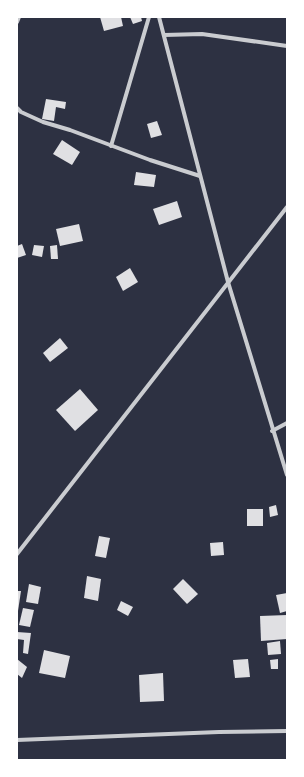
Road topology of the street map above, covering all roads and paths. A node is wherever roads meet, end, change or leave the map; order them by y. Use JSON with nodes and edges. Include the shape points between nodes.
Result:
{"nodes":[{"id":1,"x":19,"y":17,"type":"edge"},
{"id":2,"x":149,"y":17,"type":"edge"},
{"id":3,"x":160,"y":17,"type":"edge"},
{"id":4,"x":17,"y":22,"type":"edge"},
{"id":5,"x":164,"y":35,"type":"junction"},
{"id":6,"x":287,"y":46,"type":"edge"},
{"id":7,"x":17,"y":108,"type":"edge"},
{"id":8,"x":111,"y":146,"type":"junction"},
{"id":9,"x":200,"y":176,"type":"junction"},
{"id":10,"x":287,"y":206,"type":"edge"},
{"id":11,"x":228,"y":282,"type":"junction"},
{"id":12,"x":287,"y":423,"type":"edge"},
{"id":13,"x":272,"y":431,"type":"junction"},
{"id":14,"x":287,"y":475,"type":"edge"},
{"id":15,"x":17,"y":554,"type":"edge"},
{"id":16,"x":287,"y":731,"type":"edge"},
{"id":17,"x":17,"y":740,"type":"edge"}],
"edges":[{"from":1,"to":4,"type":"street"},
{"from":2,"to":8,"type":"street"},
{"from":3,"to":5,"type":"street"},
{"from":5,"to":6,"type":"street","via":[[202,34]]},
{"from":5,"to":9,"type":"street"},
{"from":7,"to":8,"type":"street","via":[[43,122]]},
{"from":8,"to":9,"type":"street"},
{"from":9,"to":11,"type":"street"},
{"from":10,"to":11,"type":"street"},
{"from":11,"to":13,"type":"street"},
{"from":11,"to":15,"type":"street"},
{"from":12,"to":13,"type":"street"},
{"from":13,"to":14,"type":"street"},
{"from":16,"to":17,"type":"street"}]}
